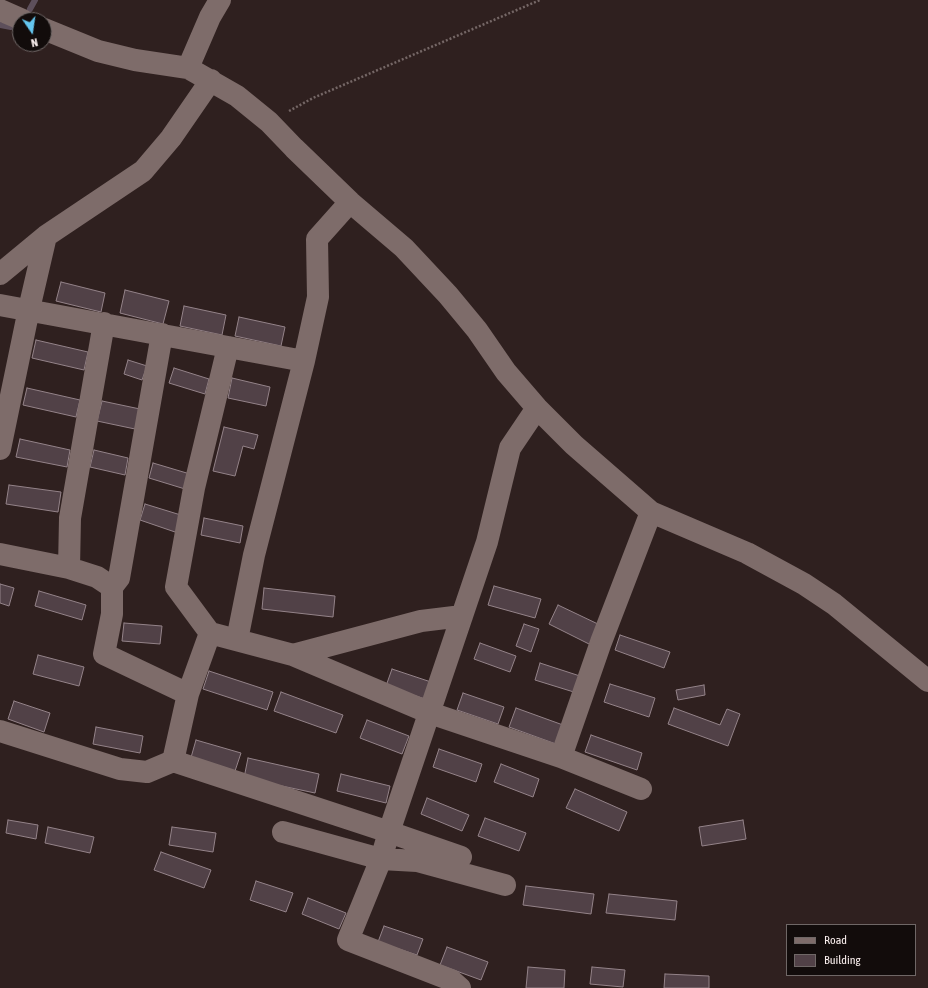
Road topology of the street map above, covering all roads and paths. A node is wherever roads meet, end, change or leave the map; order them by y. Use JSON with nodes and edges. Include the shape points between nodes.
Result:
{"nodes":[{"id":1,"x":220,"y":0,"type":"edge"},
{"id":2,"x":540,"y":0,"type":"edge"},
{"id":3,"x":0,"y":10,"type":"edge"},
{"id":4,"x":12,"y":15,"type":"edge"},
{"id":5,"x":52,"y":32,"type":"edge"},
{"id":6,"x":188,"y":68,"type":"junction"},
{"id":7,"x":210,"y":80,"type":"junction"},
{"id":8,"x":269,"y":122,"type":"junction"},
{"id":9,"x":350,"y":202,"type":"junction"},
{"id":10,"x":46,"y":236,"type":"junction"},
{"id":11,"x":0,"y":274,"type":"edge"},
{"id":12,"x":0,"y":305,"type":"edge"},
{"id":13,"x":29,"y":309,"type":"junction"},
{"id":14,"x":104,"y":324,"type":"junction"},
{"id":15,"x":162,"y":334,"type":"junction"},
{"id":16,"x":228,"y":347,"type":"junction"},
{"id":17,"x":304,"y":361,"type":"junction"},
{"id":18,"x":537,"y":408,"type":"junction"},
{"id":19,"x":0,"y":449,"type":"edge"},
{"id":20,"x":650,"y":512,"type":"junction"},
{"id":21,"x":0,"y":554,"type":"edge"},
{"id":22,"x":68,"y":568,"type":"junction"},
{"id":23,"x":112,"y":587,"type":"junction"},
{"id":24,"x":462,"y":616,"type":"junction"},
{"id":25,"x":210,"y":633,"type":"junction"},
{"id":26,"x":237,"y":640,"type":"junction"},
{"id":27,"x":293,"y":655,"type":"junction"},
{"id":28,"x":928,"y":681,"type":"edge"},
{"id":29,"x":188,"y":694,"type":"junction"},
{"id":30,"x":430,"y":713,"type":"junction"},
{"id":31,"x":0,"y":731,"type":"edge"},
{"id":32,"x":561,"y":757,"type":"junction"},
{"id":33,"x":173,"y":760,"type":"junction"},
{"id":34,"x":641,"y":789,"type":"dead end"},
{"id":35,"x":283,"y":832,"type":"dead end"},
{"id":36,"x":389,"y":832,"type":"junction"},
{"id":37,"x":461,"y":858,"type":"dead end"},
{"id":38,"x":381,"y":859,"type":"junction"},
{"id":39,"x":505,"y":885,"type":"dead end"},
{"id":40,"x":460,"y":988,"type":"edge"}],
"edges":[{"from":1,"to":6,"type":"street"},
{"from":2,"to":8,"type":"path","via":[[313,98]]},
{"from":3,"to":4,"type":"street"},
{"from":5,"to":6,"type":"street","via":[[98,51]]},
{"from":6,"to":7,"type":"street"},
{"from":7,"to":8,"type":"street","via":[[236,96]]},
{"from":7,"to":10,"type":"street","via":[[171,138],[143,171]]},
{"from":8,"to":9,"type":"street"},
{"from":9,"to":17,"type":"street","via":[[317,239],[318,297]]},
{"from":9,"to":18,"type":"street","via":[[404,248],[448,295],[477,330],[506,372]]},
{"from":10,"to":11,"type":"street"},
{"from":10,"to":13,"type":"street"},
{"from":12,"to":13,"type":"street"},
{"from":13,"to":14,"type":"street"},
{"from":13,"to":19,"type":"street"},
{"from":14,"to":15,"type":"street"},
{"from":14,"to":22,"type":"street","via":[[70,518]]},
{"from":15,"to":16,"type":"street"},
{"from":15,"to":23,"type":"street","via":[[119,578]]},
{"from":16,"to":17,"type":"street"},
{"from":16,"to":25,"type":"street","via":[[194,488],[176,587]]},
{"from":17,"to":26,"type":"street","via":[[254,555]]},
{"from":18,"to":20,"type":"street","via":[[574,445]]},
{"from":18,"to":24,"type":"street","via":[[510,448],[488,542]]},
{"from":20,"to":28,"type":"street","via":[[747,553],[804,584],[834,604]]},
{"from":20,"to":32,"type":"street"},
{"from":21,"to":22,"type":"street"},
{"from":22,"to":23,"type":"street","via":[[97,577]]},
{"from":23,"to":29,"type":"street","via":[[112,614],[104,654]]},
{"from":24,"to":27,"type":"street","via":[[421,621]]},
{"from":24,"to":30,"type":"street"},
{"from":25,"to":26,"type":"street"},
{"from":25,"to":29,"type":"street"},
{"from":26,"to":27,"type":"street"},
{"from":27,"to":30,"type":"street"},
{"from":29,"to":33,"type":"street"},
{"from":30,"to":32,"type":"street"},
{"from":30,"to":36,"type":"street"},
{"from":31,"to":33,"type":"street","via":[[120,769],[147,772]]},
{"from":32,"to":34,"type":"street"},
{"from":33,"to":36,"type":"street"},
{"from":35,"to":38,"type":"street"},
{"from":36,"to":37,"type":"street"},
{"from":36,"to":38,"type":"street"},
{"from":38,"to":39,"type":"street","via":[[417,861]]},
{"from":38,"to":40,"type":"street","via":[[348,940],[451,980]]}]}
